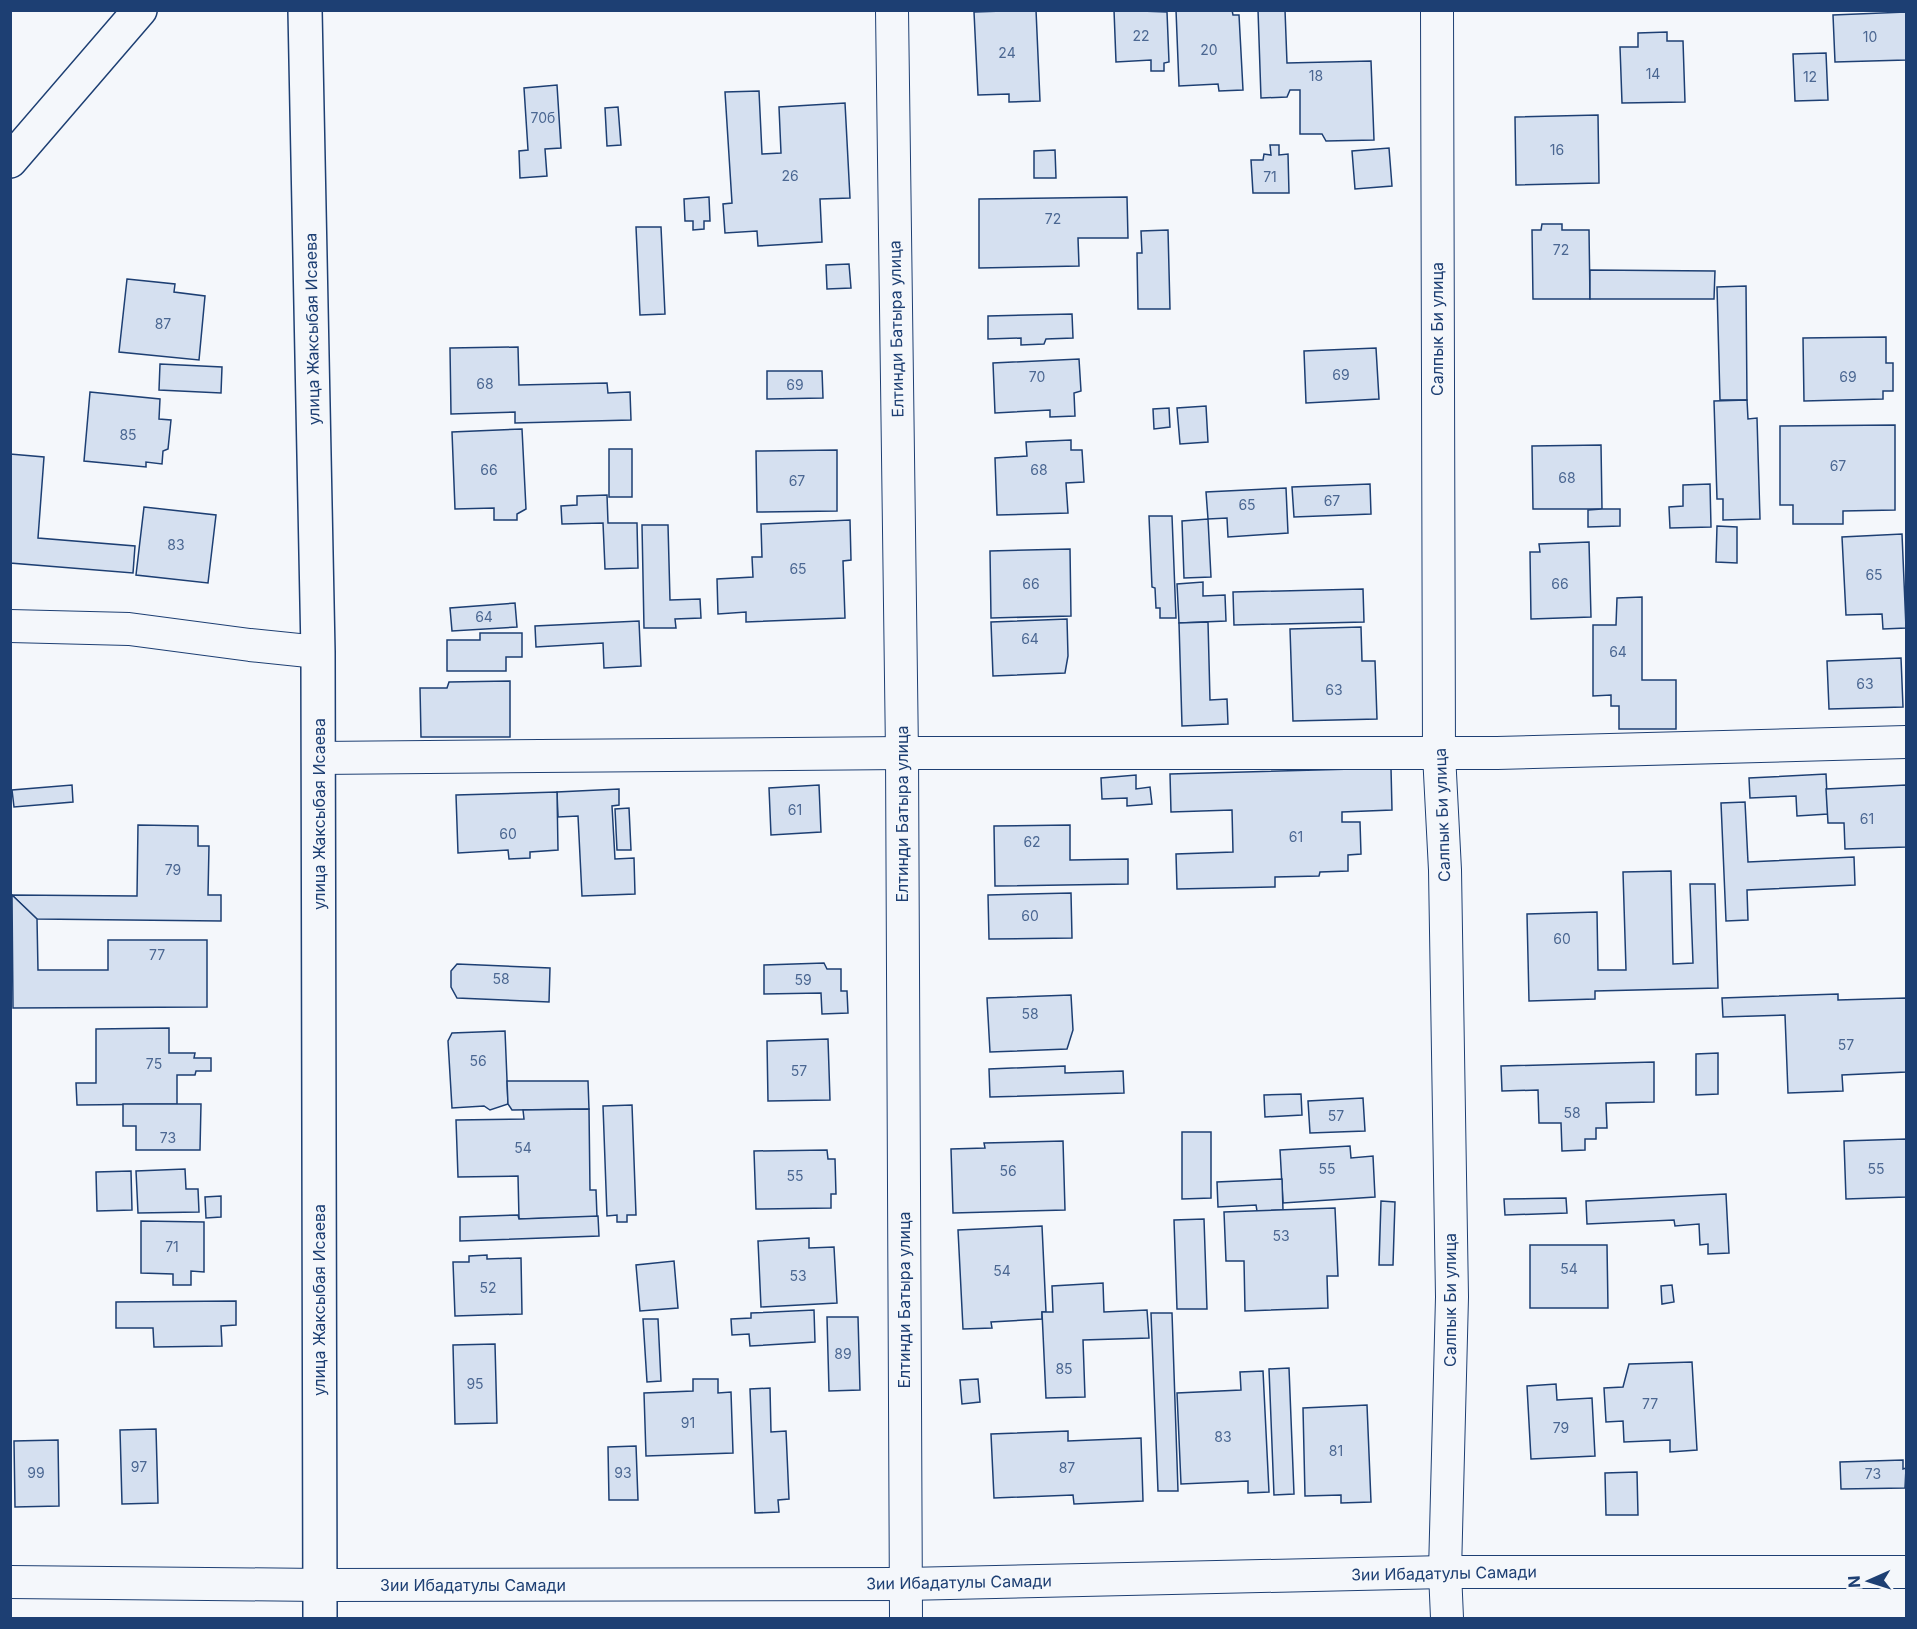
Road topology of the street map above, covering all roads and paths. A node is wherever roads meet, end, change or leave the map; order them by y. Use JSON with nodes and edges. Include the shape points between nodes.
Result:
{"nodes":[{"id":1,"x":140,"y":10,"type":"edge"},
{"id":2,"x":305,"y":10,"type":"edge"},
{"id":3,"x":892,"y":10,"type":"edge"},
{"id":4,"x":1437,"y":10,"type":"edge"},
{"id":5,"x":10,"y":160,"type":"edge"},
{"id":6,"x":10,"y":626,"type":"edge"},
{"id":7,"x":318,"y":652,"type":"junction"},
{"id":8,"x":1906,"y":742,"type":"edge"},
{"id":9,"x":902,"y":753,"type":"junction"},
{"id":10,"x":1439,"y":754,"type":"junction"},
{"id":11,"x":318,"y":758,"type":"junction"},
{"id":12,"x":1445,"y":1572,"type":"junction"},
{"id":13,"x":1906,"y":1572,"type":"edge"},
{"id":14,"x":10,"y":1582,"type":"edge"},
{"id":15,"x":905,"y":1584,"type":"junction"},
{"id":16,"x":320,"y":1585,"type":"junction"},
{"id":17,"x":320,"y":1618,"type":"edge"},
{"id":18,"x":906,"y":1618,"type":"edge"},
{"id":19,"x":1447,"y":1618,"type":"edge"}],
"edges":[{"from":1,"to":5,"type":"street"},
{"from":2,"to":7,"type":"street","name":"улица Жаксыбая Исаева"},
{"from":3,"to":9,"type":"street","name":"Елтинди Батыра улица"},
{"from":4,"to":10,"type":"street","name":"Салпык Би улица"},
{"from":6,"to":7,"type":"street","via":[[129,629]]},
{"from":7,"to":11,"type":"street","name":"улица Жаксыбая Исаева"},
{"from":8,"to":10,"type":"street"},
{"from":9,"to":10,"type":"street"},
{"from":9,"to":11,"type":"street"},
{"from":9,"to":15,"type":"street","name":"Елтинди Батыра улица"},
{"from":10,"to":12,"type":"street","name":"Салпык Би улица","via":[[1445,870],[1452,1297]]},
{"from":11,"to":16,"type":"street","name":"улица Жаксыбая Исаева"},
{"from":12,"to":13,"type":"street","name":"Зии Ибадатулы Самади"},
{"from":12,"to":15,"type":"street","name":"Зии Ибадатулы Самади"},
{"from":12,"to":19,"type":"street","name":"Салпык Би улица"},
{"from":14,"to":16,"type":"street","name":"Зии Ибадатулы Самади"},
{"from":15,"to":16,"type":"street","name":"Зии Ибадатулы Самади"},
{"from":15,"to":18,"type":"street","name":"Елтинди Батыра улица"},
{"from":16,"to":17,"type":"street","name":"улица Жаксыбая Исаева"}]}
